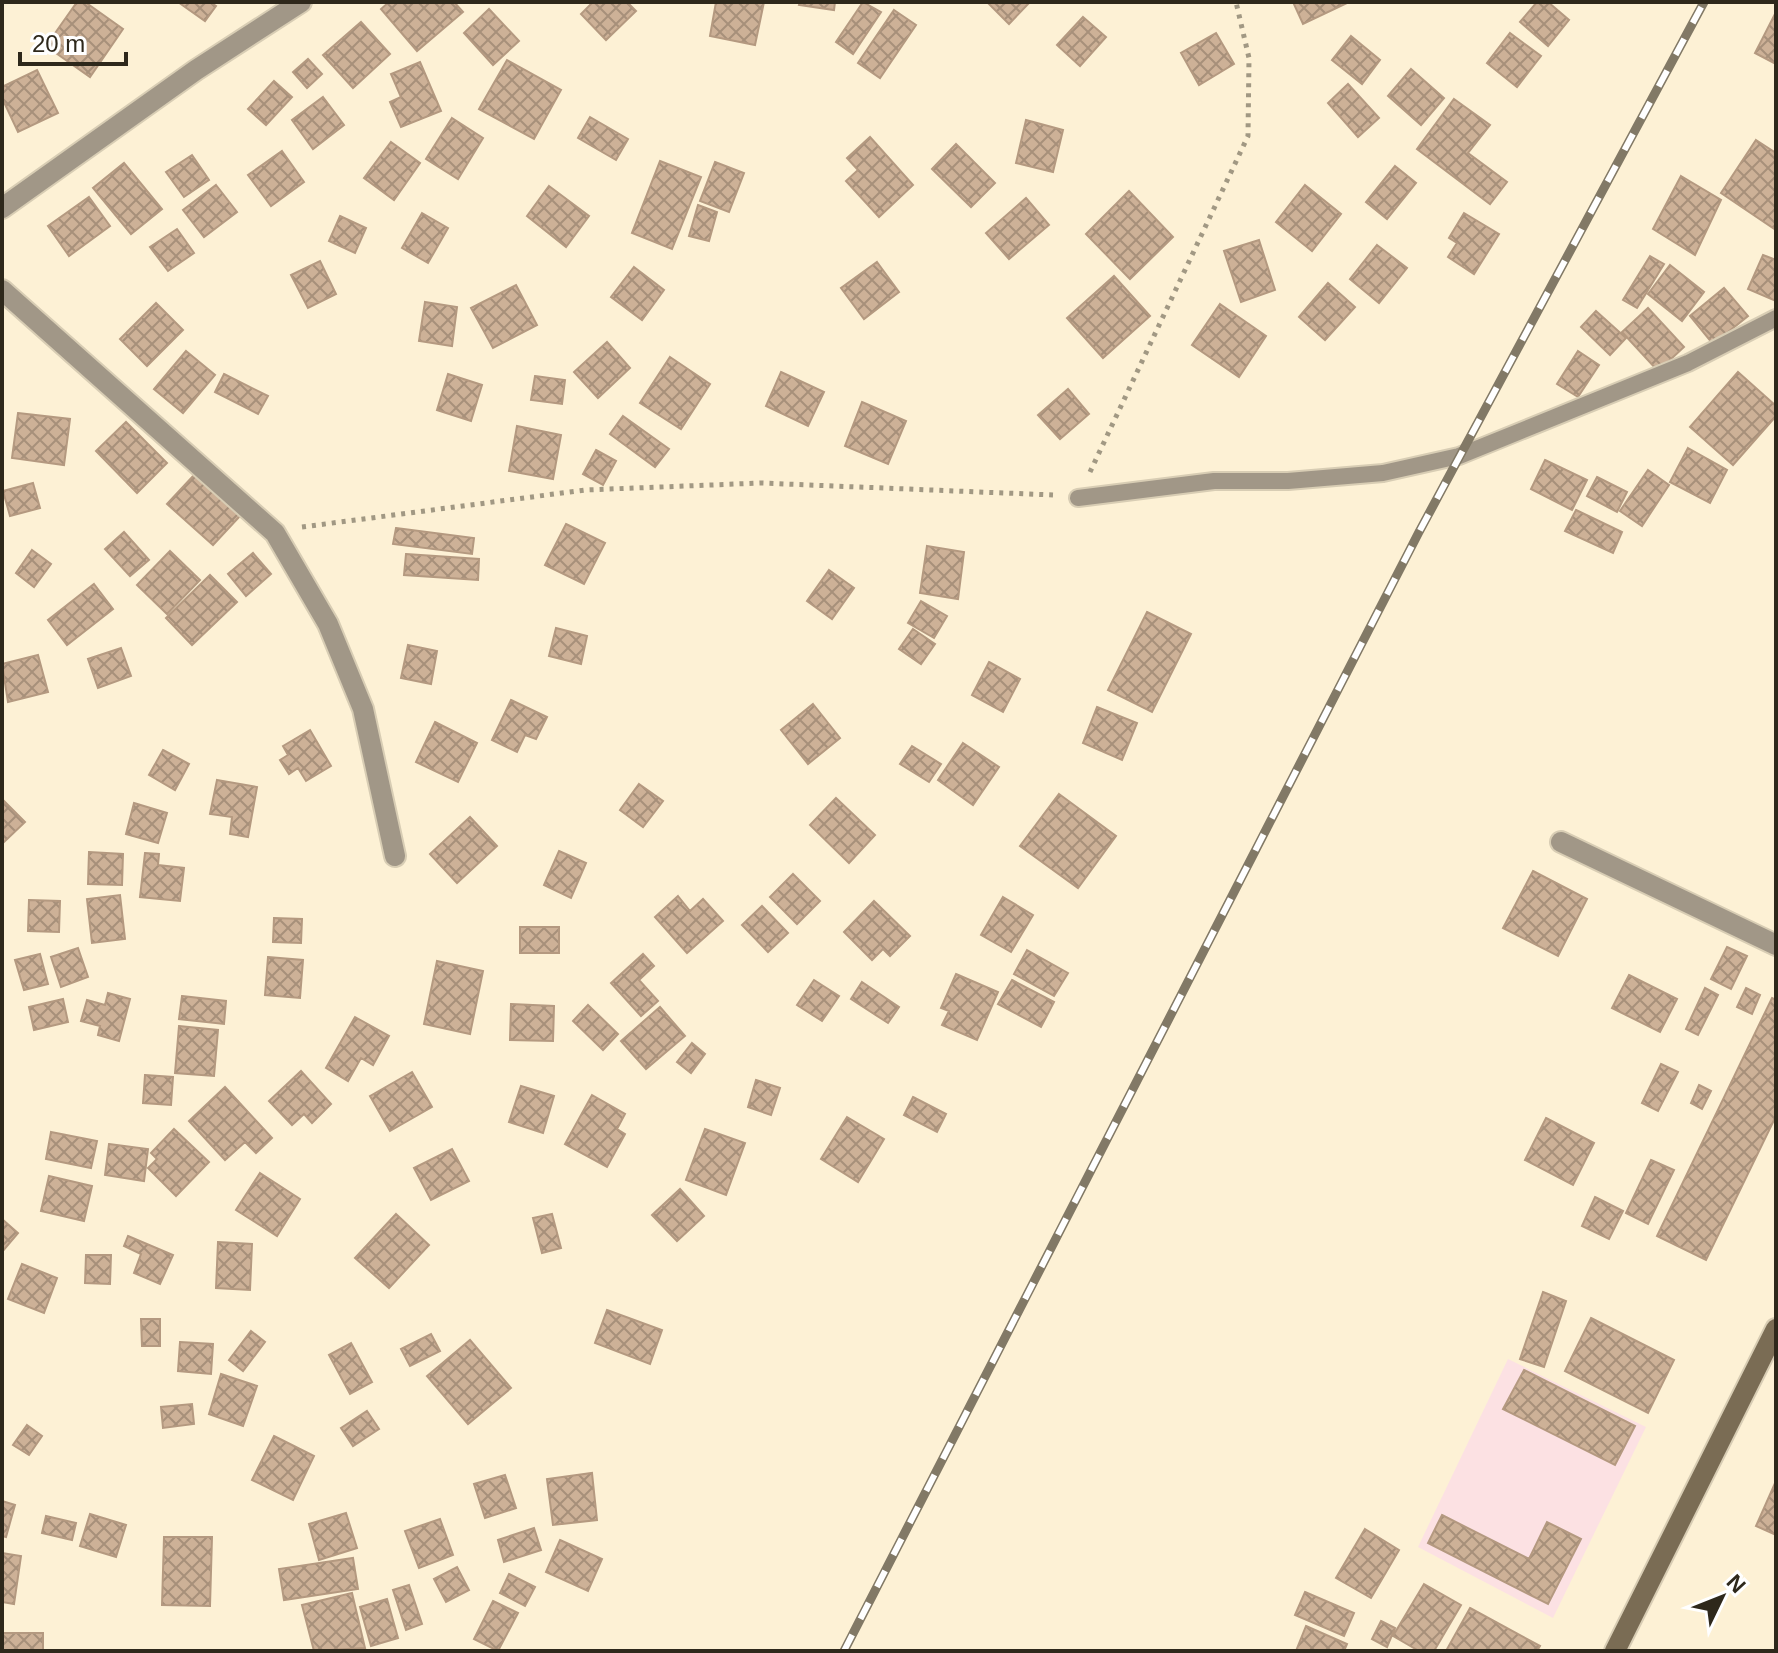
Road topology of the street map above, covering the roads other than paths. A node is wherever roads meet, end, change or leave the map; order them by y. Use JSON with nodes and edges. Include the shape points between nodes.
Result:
{"nodes":[{"id":1,"x":301,"y":2,"type":"edge"},
{"id":2,"x":2,"y":208,"type":"edge"},
{"id":3,"x":2,"y":290,"type":"edge"},
{"id":4,"x":1776,"y":318,"type":"edge"},
{"id":5,"x":1078,"y":498,"type":"road end"},
{"id":6,"x":1561,"y":842,"type":"dead end"},
{"id":7,"x":395,"y":856,"type":"dead end"},
{"id":8,"x":1776,"y":945,"type":"edge"},
{"id":9,"x":1776,"y":1329,"type":"edge"},
{"id":10,"x":1615,"y":1651,"type":"edge"}],
"edges":[{"from":1,"to":2,"type":"street"},
{"from":3,"to":7,"type":"street","via":[[275,533],[328,624],[363,709]]},
{"from":4,"to":5,"type":"lane","via":[[1688,363],[1459,456],[1383,473],[1214,481]]},
{"from":6,"to":8,"type":"street"},
{"from":9,"to":10,"type":"main road"}]}
